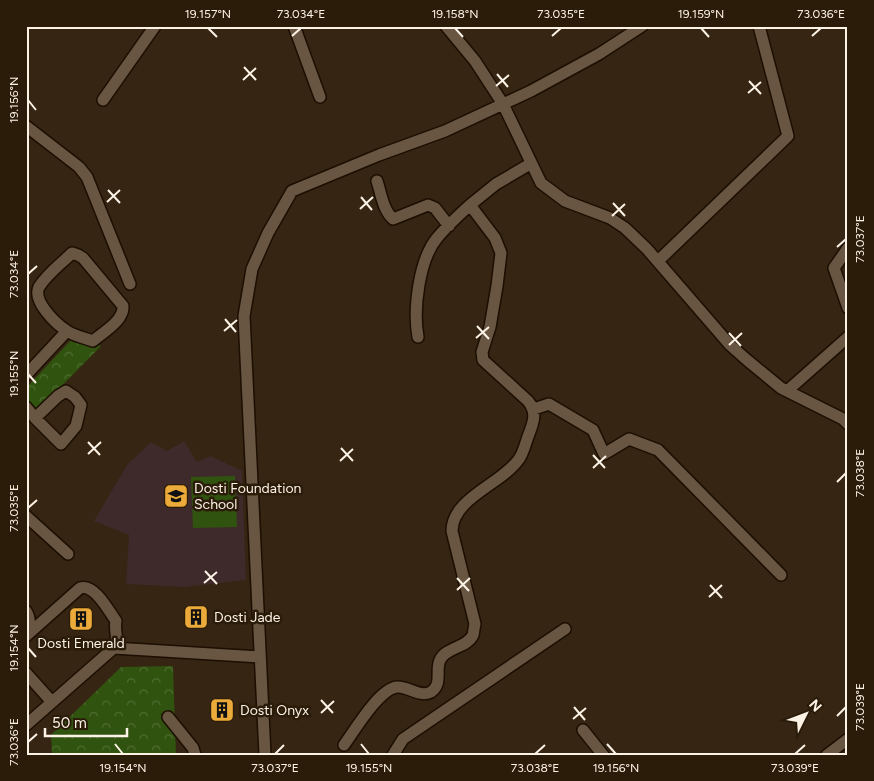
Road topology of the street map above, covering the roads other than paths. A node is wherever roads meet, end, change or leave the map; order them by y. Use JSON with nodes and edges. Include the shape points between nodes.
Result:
{"nodes":[{"id":1,"x":155,"y":26,"type":"edge"},
{"id":2,"x":294,"y":26,"type":"edge"},
{"id":3,"x":446,"y":26,"type":"edge"},
{"id":4,"x":642,"y":26,"type":"edge"},
{"id":5,"x":759,"y":26,"type":"edge"},
{"id":6,"x":320,"y":96,"type":"dead end"},
{"id":7,"x":103,"y":100,"type":"dead end"},
{"id":8,"x":503,"y":104,"type":"junction"},
{"id":9,"x":26,"y":126,"type":"edge"},
{"id":10,"x":530,"y":164,"type":"junction"},
{"id":11,"x":377,"y":181,"type":"dead end"},
{"id":12,"x":470,"y":205,"type":"junction"},
{"id":13,"x":449,"y":226,"type":"junction"},
{"id":14,"x":848,"y":248,"type":"edge"},
{"id":15,"x":658,"y":262,"type":"junction"},
{"id":16,"x":130,"y":284,"type":"dead end"},
{"id":17,"x":848,"y":308,"type":"edge"},
{"id":18,"x":67,"y":331,"type":"junction"},
{"id":19,"x":418,"y":337,"type":"dead end"},
{"id":20,"x":848,"y":337,"type":"edge"},
{"id":21,"x":26,"y":375,"type":"edge"},
{"id":22,"x":787,"y":391,"type":"junction"},
{"id":23,"x":26,"y":407,"type":"edge"},
{"id":24,"x":534,"y":409,"type":"junction"},
{"id":25,"x":35,"y":418,"type":"junction"},
{"id":26,"x":848,"y":424,"type":"edge"},
{"id":27,"x":26,"y":516,"type":"edge"},
{"id":28,"x":68,"y":554,"type":"dead end"},
{"id":29,"x":781,"y":576,"type":"dead end"},
{"id":30,"x":26,"y":612,"type":"edge"},
{"id":31,"x":565,"y":629,"type":"dead end"},
{"id":32,"x":26,"y":630,"type":"edge"},
{"id":33,"x":26,"y":636,"type":"edge"},
{"id":34,"x":114,"y":648,"type":"junction"},
{"id":35,"x":260,"y":657,"type":"junction"},
{"id":36,"x":26,"y":673,"type":"edge"},
{"id":37,"x":52,"y":702,"type":"junction"},
{"id":38,"x":168,"y":717,"type":"dead end"},
{"id":39,"x":26,"y":725,"type":"edge"},
{"id":40,"x":583,"y":730,"type":"dead end"},
{"id":41,"x":848,"y":739,"type":"edge"},
{"id":42,"x":344,"y":745,"type":"dead end"},
{"id":43,"x":195,"y":755,"type":"edge"},
{"id":44,"x":265,"y":755,"type":"edge"},
{"id":45,"x":393,"y":755,"type":"edge"},
{"id":46,"x":603,"y":755,"type":"edge"},
{"id":47,"x":827,"y":755,"type":"edge"}],
"edges":[{"from":1,"to":7,"type":"street"},
{"from":2,"to":6,"type":"street"},
{"from":3,"to":8,"type":"street","via":[[475,61]]},
{"from":4,"to":8,"type":"street","via":[[571,70]]},
{"from":5,"to":15,"type":"street","via":[[788,136]]},
{"from":8,"to":10,"type":"street"},
{"from":8,"to":35,"type":"street","via":[[445,131],[292,191],[252,269],[244,316]]},
{"from":9,"to":16,"type":"street","via":[[79,167],[87,177]]},
{"from":10,"to":12,"type":"street","via":[[496,184]]},
{"from":10,"to":15,"type":"street","via":[[541,183],[565,201],[610,218],[625,228]]},
{"from":11,"to":13,"type":"street","via":[[393,219],[428,205],[435,208]]},
{"from":12,"to":13,"type":"street"},
{"from":12,"to":24,"type":"street","via":[[495,238],[501,253],[498,286],[482,352],[484,360]]},
{"from":13,"to":19,"type":"street","via":[[436,238],[426,256],[416,299]]},
{"from":14,"to":17,"type":"street","via":[[834,268]]},
{"from":15,"to":22,"type":"street","via":[[730,345]]},
{"from":18,"to":18,"type":"street","via":[[38,300],[38,289],[72,253],[78,254],[89,265],[123,306],[123,312],[93,341]]},
{"from":18,"to":21,"type":"street"},
{"from":20,"to":22,"type":"street"},
{"from":22,"to":26,"type":"street"},
{"from":23,"to":25,"type":"street"},
{"from":24,"to":29,"type":"street","via":[[549,404],[593,430],[604,454],[629,439],[658,450]]},
{"from":24,"to":42,"type":"street","via":[[534,422],[519,459],[506,473],[473,496],[452,523],[475,624],[472,636],[439,660],[439,680],[431,692],[398,687],[389,690],[379,697]]},
{"from":25,"to":25,"type":"street","via":[[66,391],[81,405],[76,426],[61,444]]},
{"from":27,"to":28,"type":"street"},
{"from":30,"to":32,"type":"street","via":[[30,626]]},
{"from":31,"to":45,"type":"street","via":[[403,739]]},
{"from":33,"to":34,"type":"street","via":[[80,588],[86,587],[91,588],[116,620],[117,642]]},
{"from":34,"to":35,"type":"street"},
{"from":34,"to":37,"type":"street"},
{"from":35,"to":44,"type":"street"},
{"from":36,"to":37,"type":"street"},
{"from":37,"to":39,"type":"street"},
{"from":38,"to":43,"type":"street"},
{"from":40,"to":46,"type":"street"},
{"from":41,"to":47,"type":"street"}]}
